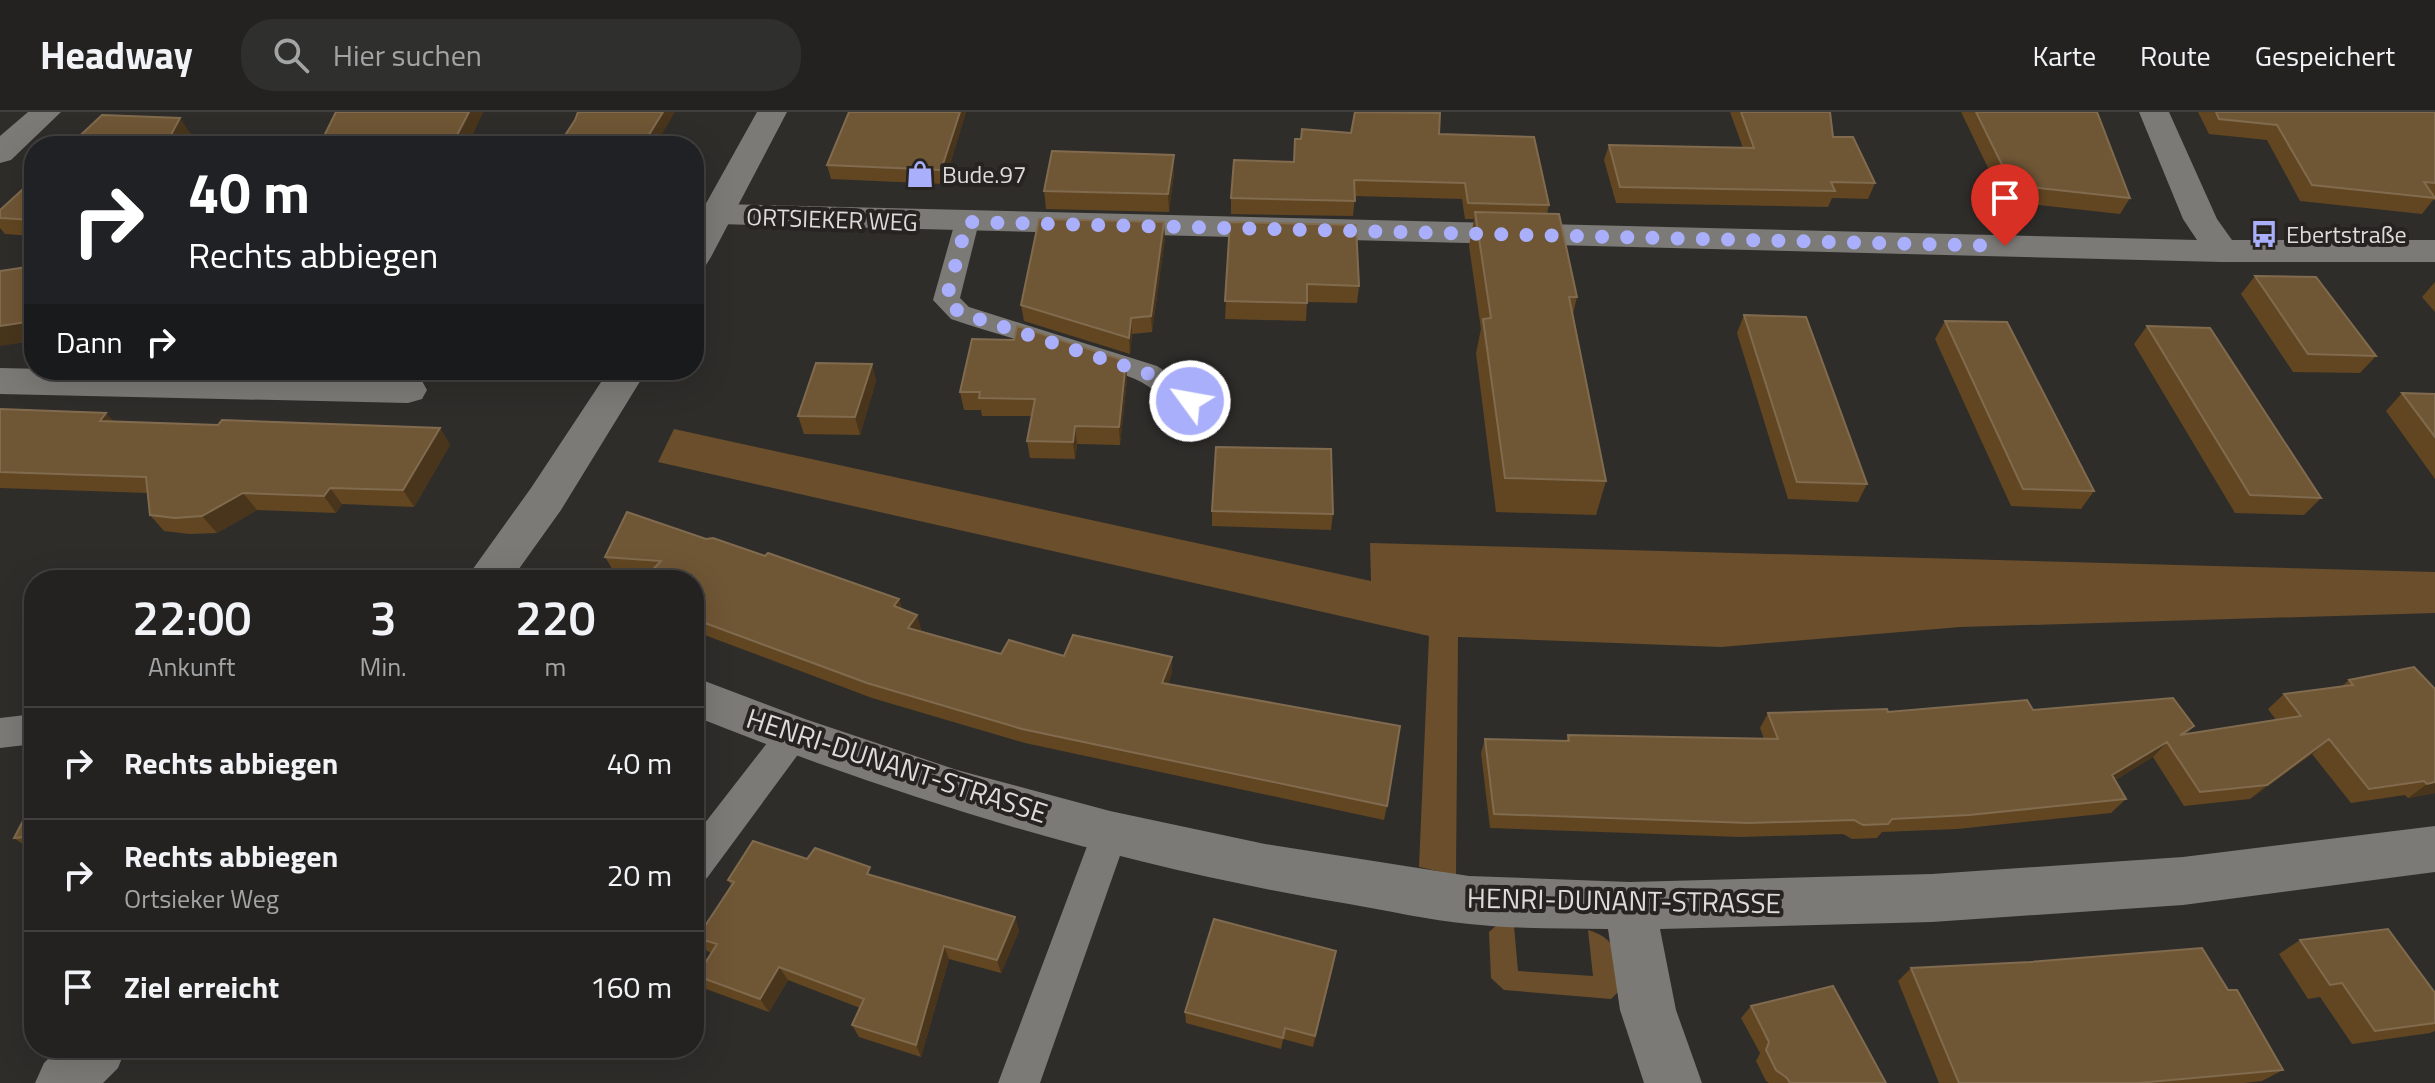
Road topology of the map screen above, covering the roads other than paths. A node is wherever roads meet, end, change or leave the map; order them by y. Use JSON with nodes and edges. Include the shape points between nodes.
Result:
{"nodes":[{"id":1,"x":46,"y":112,"type":"edge"},
{"id":2,"x":772,"y":112,"type":"edge"},
{"id":3,"x":2154,"y":112,"type":"edge"},
{"id":4,"x":0,"y":153,"type":"edge"},
{"id":5,"x":718,"y":214,"type":"junction"},
{"id":6,"x":967,"y":222,"type":"junction"},
{"id":7,"x":704,"y":239,"type":"edge"},
{"id":8,"x":2222,"y":251,"type":"junction"},
{"id":9,"x":2435,"y":251,"type":"edge"},
{"id":10,"x":622,"y":380,"type":"edge"},
{"id":11,"x":0,"y":381,"type":"edge"},
{"id":12,"x":408,"y":390,"type":"dead end"},
{"id":13,"x":1190,"y":401,"type":"dead end"},
{"id":14,"x":494,"y":570,"type":"edge"},
{"id":15,"x":704,"y":700,"type":"edge"},
{"id":16,"x":24,"y":730,"type":"edge"},
{"id":17,"x":0,"y":733,"type":"edge"},
{"id":18,"x":793,"y":735,"type":"junction"},
{"id":19,"x":1110,"y":833,"type":"junction"},
{"id":20,"x":2435,"y":849,"type":"edge"},
{"id":21,"x":704,"y":853,"type":"edge"},
{"id":22,"x":1630,"y":906,"type":"junction"},
{"id":23,"x":88,"y":1058,"type":"edge"},
{"id":24,"x":64,"y":1083,"type":"edge"},
{"id":25,"x":1019,"y":1083,"type":"edge"},
{"id":26,"x":1673,"y":1083,"type":"edge"}],
"edges":[{"from":1,"to":4,"type":"street"},
{"from":2,"to":5,"type":"street"},
{"from":3,"to":8,"type":"street","via":[[2200,219]]},
{"from":5,"to":6,"type":"street","name":"ORTSIEKER WEG"},
{"from":5,"to":7,"type":"street"},
{"from":6,"to":8,"type":"street","name":"ORTSIEKER WEG"},
{"from":6,"to":13,"type":"lane","via":[[946,300],[960,313],[1147,373]]},
{"from":8,"to":9,"type":"street","name":"ORTSIEKER WEG"},
{"from":10,"to":14,"type":"street"},
{"from":11,"to":12,"type":"street"},
{"from":15,"to":18,"type":"street","name":"HENRI-DUNANT-STRASSE"},
{"from":16,"to":17,"type":"lane"},
{"from":18,"to":19,"type":"street","name":"HENRI-DUNANT-STRASSE","via":[[957,791]]},
{"from":18,"to":21,"type":"lane"},
{"from":19,"to":22,"type":"street","name":"HENRI-DUNANT-STRASSE","via":[[1428,895]]},
{"from":19,"to":25,"type":"lane"},
{"from":20,"to":22,"type":"street","name":"HENRI-DUNANT-STRASSE","via":[[2183,881],[1932,898]]},
{"from":22,"to":26,"type":"street","via":[[1648,1010]]},
{"from":23,"to":24,"type":"street"}]}
